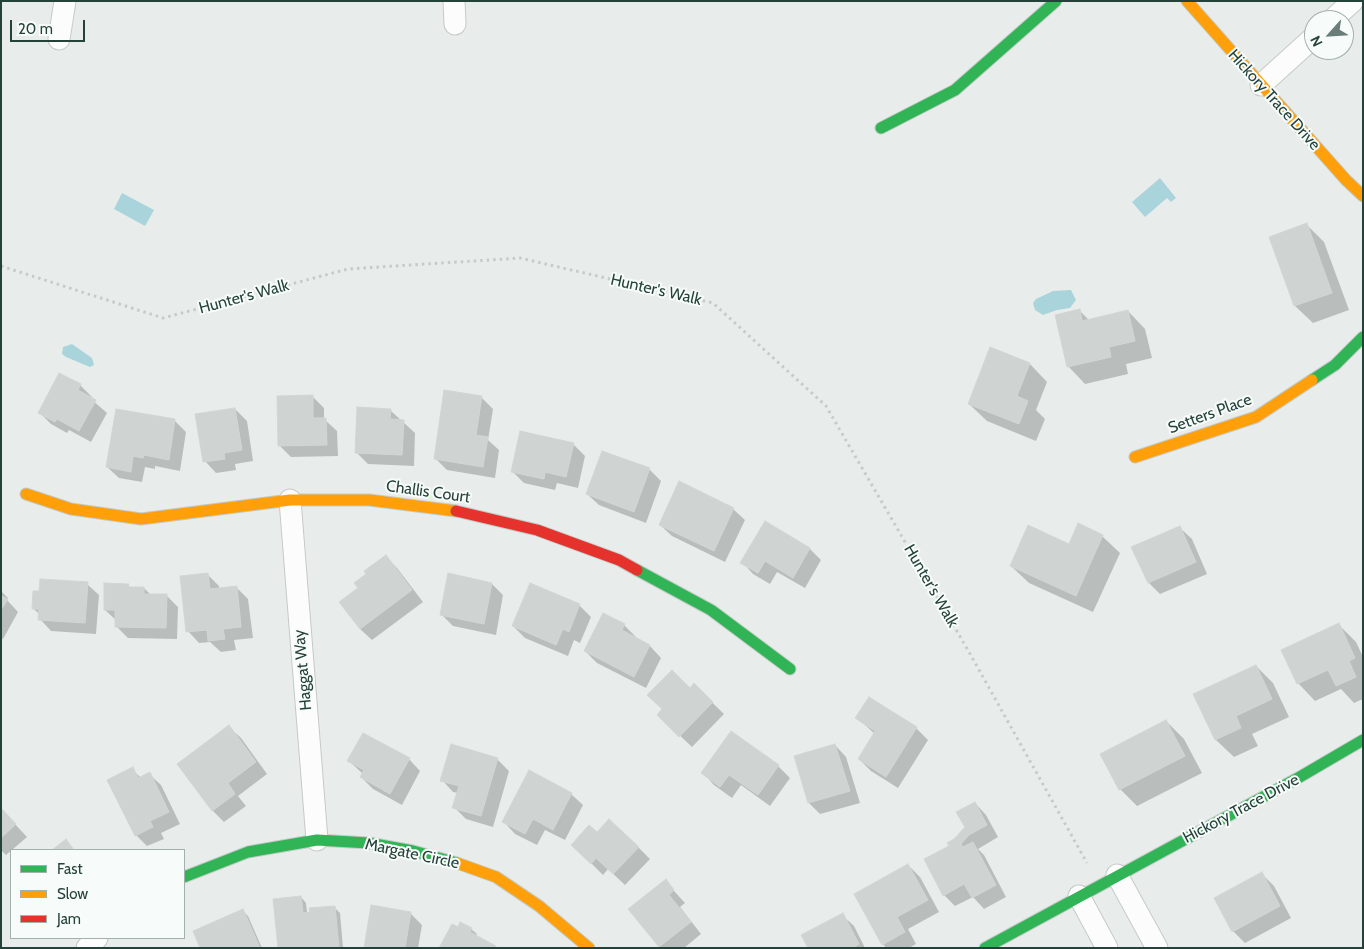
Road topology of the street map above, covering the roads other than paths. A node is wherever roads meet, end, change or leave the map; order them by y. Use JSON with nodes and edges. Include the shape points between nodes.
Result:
{"nodes":[{"id":1,"x":65,"y":1,"type":"edge"},
{"id":2,"x":454,"y":1,"type":"edge"},
{"id":3,"x":1056,"y":1,"type":"edge"},
{"id":4,"x":1187,"y":1,"type":"edge"},
{"id":5,"x":1353,"y":1,"type":"edge"},
{"id":6,"x":1343,"y":10,"type":"edge"},
{"id":7,"x":455,"y":24,"type":"dead end"},
{"id":8,"x":58,"y":39,"type":"dead end"},
{"id":9,"x":1304,"y":46,"type":"edge"},
{"id":10,"x":1261,"y":85,"type":"junction"},
{"id":11,"x":881,"y":128,"type":"dead end"},
{"id":12,"x":1363,"y":196,"type":"edge"},
{"id":13,"x":1363,"y":337,"type":"edge"},
{"id":14,"x":1135,"y":457,"type":"dead end"},
{"id":15,"x":26,"y":494,"type":"dead end"},
{"id":16,"x":290,"y":500,"type":"junction"},
{"id":17,"x":790,"y":669,"type":"dead end"},
{"id":18,"x":1363,"y":740,"type":"edge"},
{"id":19,"x":317,"y":840,"type":"junction"},
{"id":20,"x":185,"y":877,"type":"edge"},
{"id":21,"x":1108,"y":880,"type":"junction"},
{"id":22,"x":1079,"y":896,"type":"junction"},
{"id":23,"x":589,"y":948,"type":"edge"},
{"id":24,"x":985,"y":948,"type":"edge"},
{"id":25,"x":1107,"y":948,"type":"edge"},
{"id":26,"x":1157,"y":948,"type":"edge"}],
"edges":[{"from":1,"to":8,"type":"street"},
{"from":2,"to":7,"type":"street"},
{"from":3,"to":11,"type":"street","via":[[955,90]]},
{"from":4,"to":10,"type":"street","name":"Hickory Trace Drive"},
{"from":5,"to":6,"type":"street"},
{"from":9,"to":10,"type":"street"},
{"from":10,"to":12,"type":"street","name":"Hickory Trace Drive"},
{"from":13,"to":14,"type":"street","name":"Setters Place","via":[[1334,365],[1256,417]]},
{"from":15,"to":16,"type":"street","name":"Challis Court","via":[[71,509],[141,519]]},
{"from":16,"to":17,"type":"street","name":"Challis Court","via":[[369,500],[468,514],[537,530],[619,560],[711,610]]},
{"from":16,"to":19,"type":"street","name":"Haggat Way"},
{"from":18,"to":21,"type":"street","name":"Hickory Trace Drive"},
{"from":19,"to":20,"type":"street","name":"Margate Circle","via":[[248,852]]},
{"from":19,"to":23,"type":"street","name":"Margate Circle","via":[[369,843],[413,851],[486,872],[539,906]]},
{"from":21,"to":22,"type":"street","name":"Hickory Trace Drive"},
{"from":21,"to":26,"type":"street"},
{"from":22,"to":24,"type":"street","name":"Hickory Trace Drive"},
{"from":22,"to":25,"type":"street"}]}
